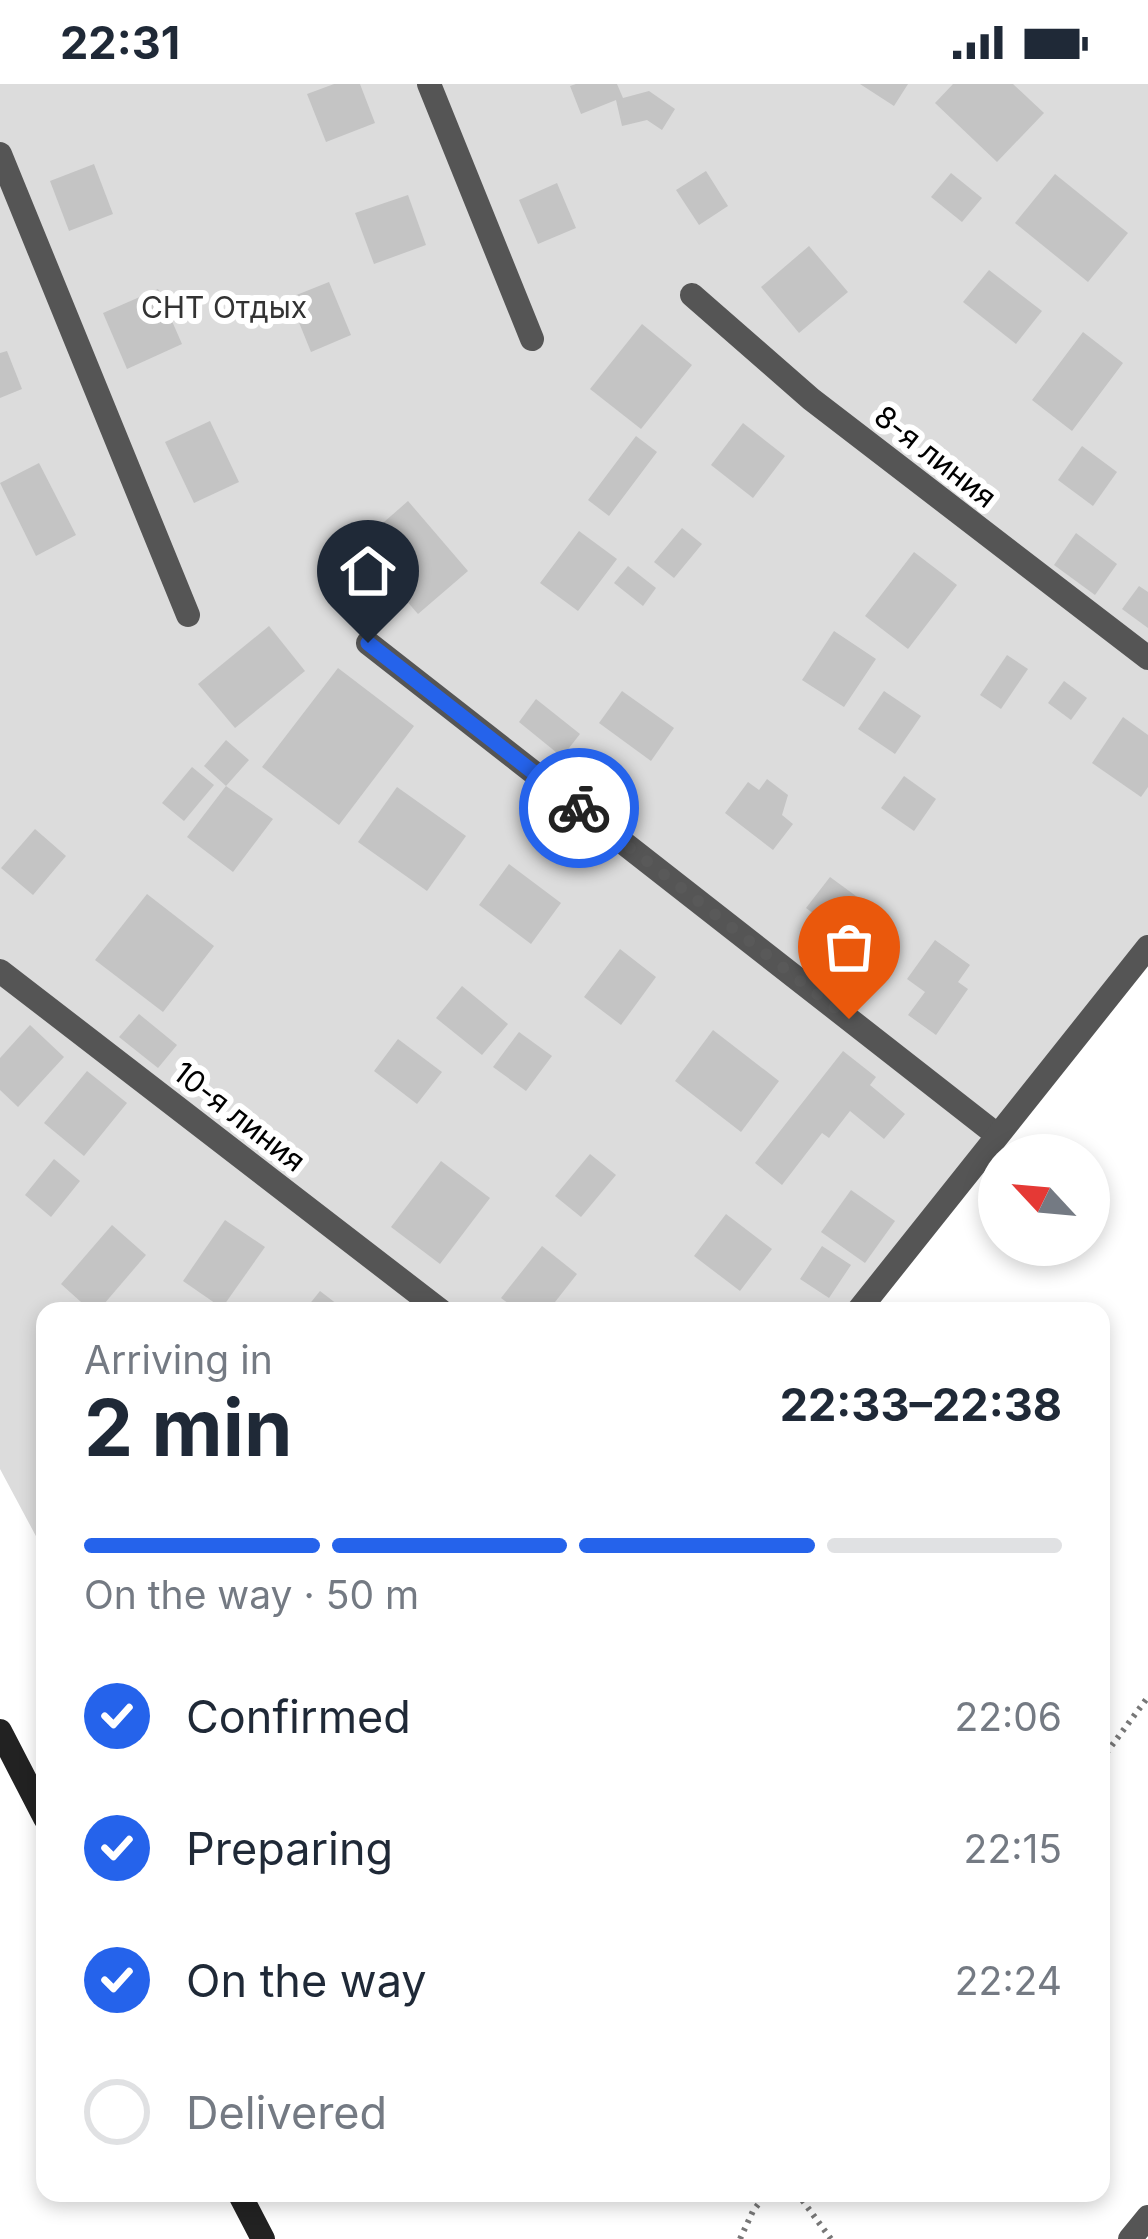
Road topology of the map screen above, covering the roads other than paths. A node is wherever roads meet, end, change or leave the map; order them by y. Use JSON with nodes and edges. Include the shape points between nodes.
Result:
{"nodes":[{"id":1,"x":429,"y":84,"type":"edge"},
{"id":2,"x":0,"y":154,"type":"edge"},
{"id":3,"x":692,"y":295,"type":"dead end"},
{"id":4,"x":532,"y":339,"type":"dead end"},
{"id":5,"x":188,"y":615,"type":"dead end"},
{"id":6,"x":368,"y":643,"type":"dead end"},
{"id":7,"x":1148,"y":658,"type":"edge"},
{"id":8,"x":1148,"y":947,"type":"edge"},
{"id":9,"x":0,"y":971,"type":"edge"},
{"id":10,"x":996,"y":1134,"type":"edge"},
{"id":11,"x":998,"y":1134,"type":"edge"},
{"id":12,"x":978,"y":1159,"type":"edge"},
{"id":13,"x":429,"y":1302,"type":"edge"},
{"id":14,"x":865,"y":1302,"type":"edge"},
{"id":15,"x":0,"y":1731,"type":"edge"},
{"id":16,"x":36,"y":1801,"type":"edge"},
{"id":17,"x":244,"y":2202,"type":"edge"},
{"id":18,"x":1148,"y":2217,"type":"edge"},
{"id":19,"x":263,"y":2239,"type":"edge"},
{"id":20,"x":1130,"y":2239,"type":"edge"}],
"edges":[{"from":1,"to":4,"type":"street"},
{"from":2,"to":5,"type":"street"},
{"from":3,"to":7,"type":"street","name":"8-я линия","via":[[811,399]]},
{"from":6,"to":10,"type":"street"},
{"from":8,"to":11,"type":"street"},
{"from":9,"to":13,"type":"street","name":"10-я линия"},
{"from":12,"to":14,"type":"street"},
{"from":15,"to":16,"type":"main road"},
{"from":17,"to":19,"type":"main road"},
{"from":18,"to":20,"type":"street"}]}
